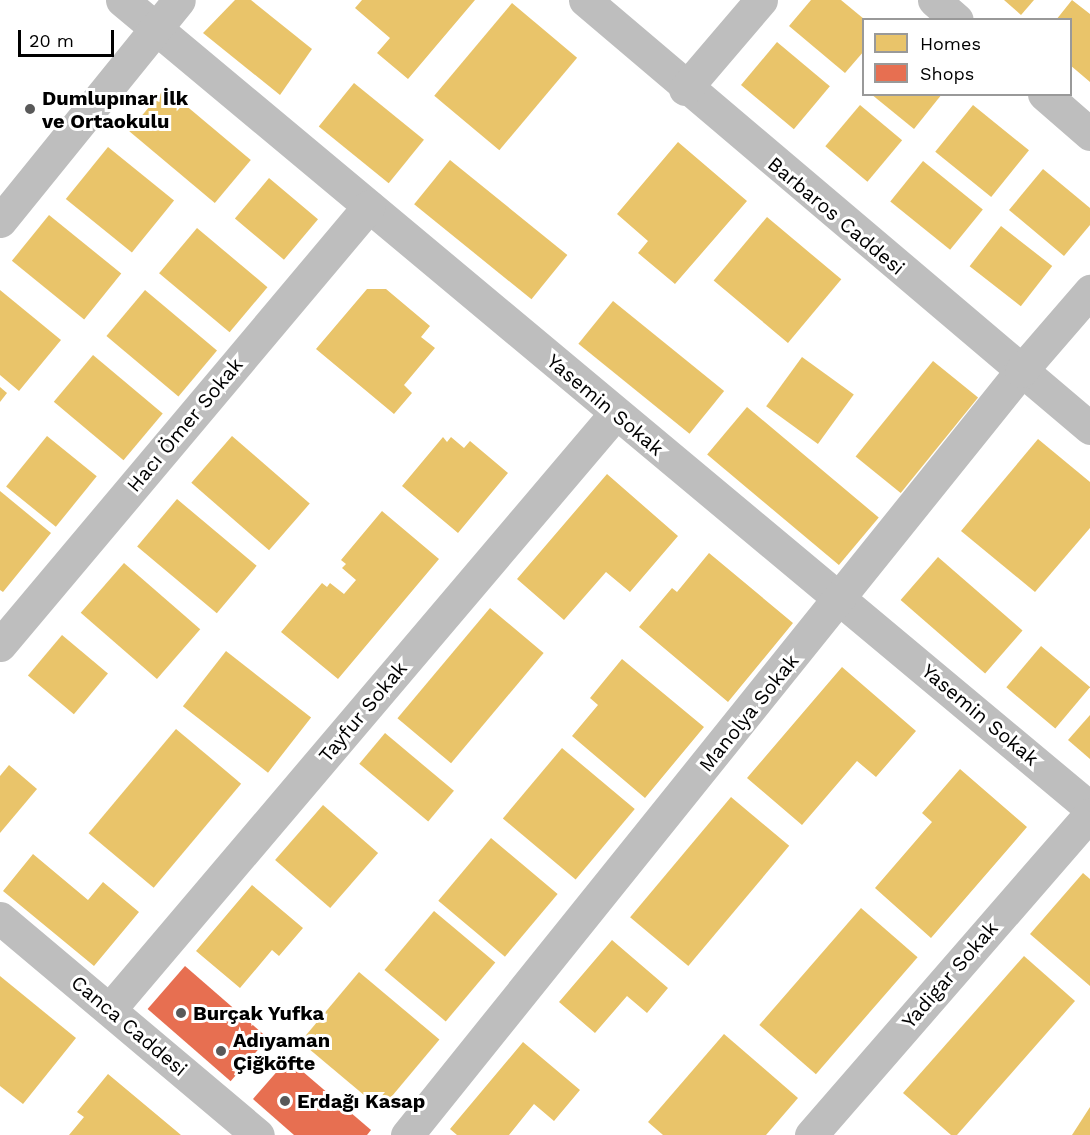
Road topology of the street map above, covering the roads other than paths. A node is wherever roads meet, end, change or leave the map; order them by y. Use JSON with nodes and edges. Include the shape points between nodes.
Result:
{"nodes":[{"id":1,"x":122,"y":0,"type":"edge"},
{"id":2,"x":179,"y":0,"type":"edge"},
{"id":3,"x":585,"y":0,"type":"edge"},
{"id":4,"x":761,"y":0,"type":"edge"},
{"id":5,"x":934,"y":0,"type":"edge"},
{"id":6,"x":955,"y":18,"type":"edge"},
{"id":7,"x":156,"y":28,"type":"junction"},
{"id":8,"x":685,"y":88,"type":"junction"},
{"id":9,"x":1046,"y":96,"type":"edge"},
{"id":10,"x":1090,"y":134,"type":"edge"},
{"id":11,"x":369,"y":206,"type":"junction"},
{"id":12,"x":0,"y":221,"type":"edge"},
{"id":13,"x":1090,"y":291,"type":"edge"},
{"id":14,"x":1021,"y":371,"type":"junction"},
{"id":15,"x":615,"y":414,"type":"junction"},
{"id":16,"x":1090,"y":428,"type":"edge"},
{"id":17,"x":842,"y":598,"type":"junction"},
{"id":18,"x":0,"y":645,"type":"edge"},
{"id":19,"x":1090,"y":808,"type":"edge"},
{"id":20,"x":1090,"y":814,"type":"edge"},
{"id":21,"x":0,"y":918,"type":"edge"},
{"id":22,"x":110,"y":1009,"type":"junction"},
{"id":23,"x":255,"y":1134,"type":"edge"},
{"id":24,"x":407,"y":1135,"type":"edge"},
{"id":25,"x":811,"y":1135,"type":"edge"}],
"edges":[{"from":1,"to":7,"type":"street","name":"Yasemin Sokak"},
{"from":2,"to":7,"type":"street"},
{"from":3,"to":8,"type":"street","name":"Barbaros Caddesi"},
{"from":4,"to":8,"type":"street"},
{"from":5,"to":6,"type":"street"},
{"from":7,"to":11,"type":"street","name":"Yasemin Sokak"},
{"from":7,"to":12,"type":"street"},
{"from":8,"to":14,"type":"street","name":"Barbaros Caddesi"},
{"from":9,"to":10,"type":"street"},
{"from":11,"to":15,"type":"street","name":"Yasemin Sokak"},
{"from":11,"to":18,"type":"street","name":"Hacı Ömer Sokak"},
{"from":13,"to":14,"type":"street","name":"Manolya Sokak"},
{"from":14,"to":16,"type":"street","name":"Barbaros Caddesi"},
{"from":14,"to":17,"type":"street","name":"Manolya Sokak"},
{"from":15,"to":17,"type":"street","name":"Yasemin Sokak"},
{"from":15,"to":22,"type":"street","name":"Tayfur Sokak"},
{"from":17,"to":19,"type":"street","name":"Yasemin Sokak"},
{"from":17,"to":24,"type":"street","name":"Manolya Sokak"},
{"from":20,"to":25,"type":"street","name":"Yadigar Sokak"},
{"from":21,"to":22,"type":"street","name":"Canca Caddesi"},
{"from":22,"to":23,"type":"street","name":"Canca Caddesi"}]}
